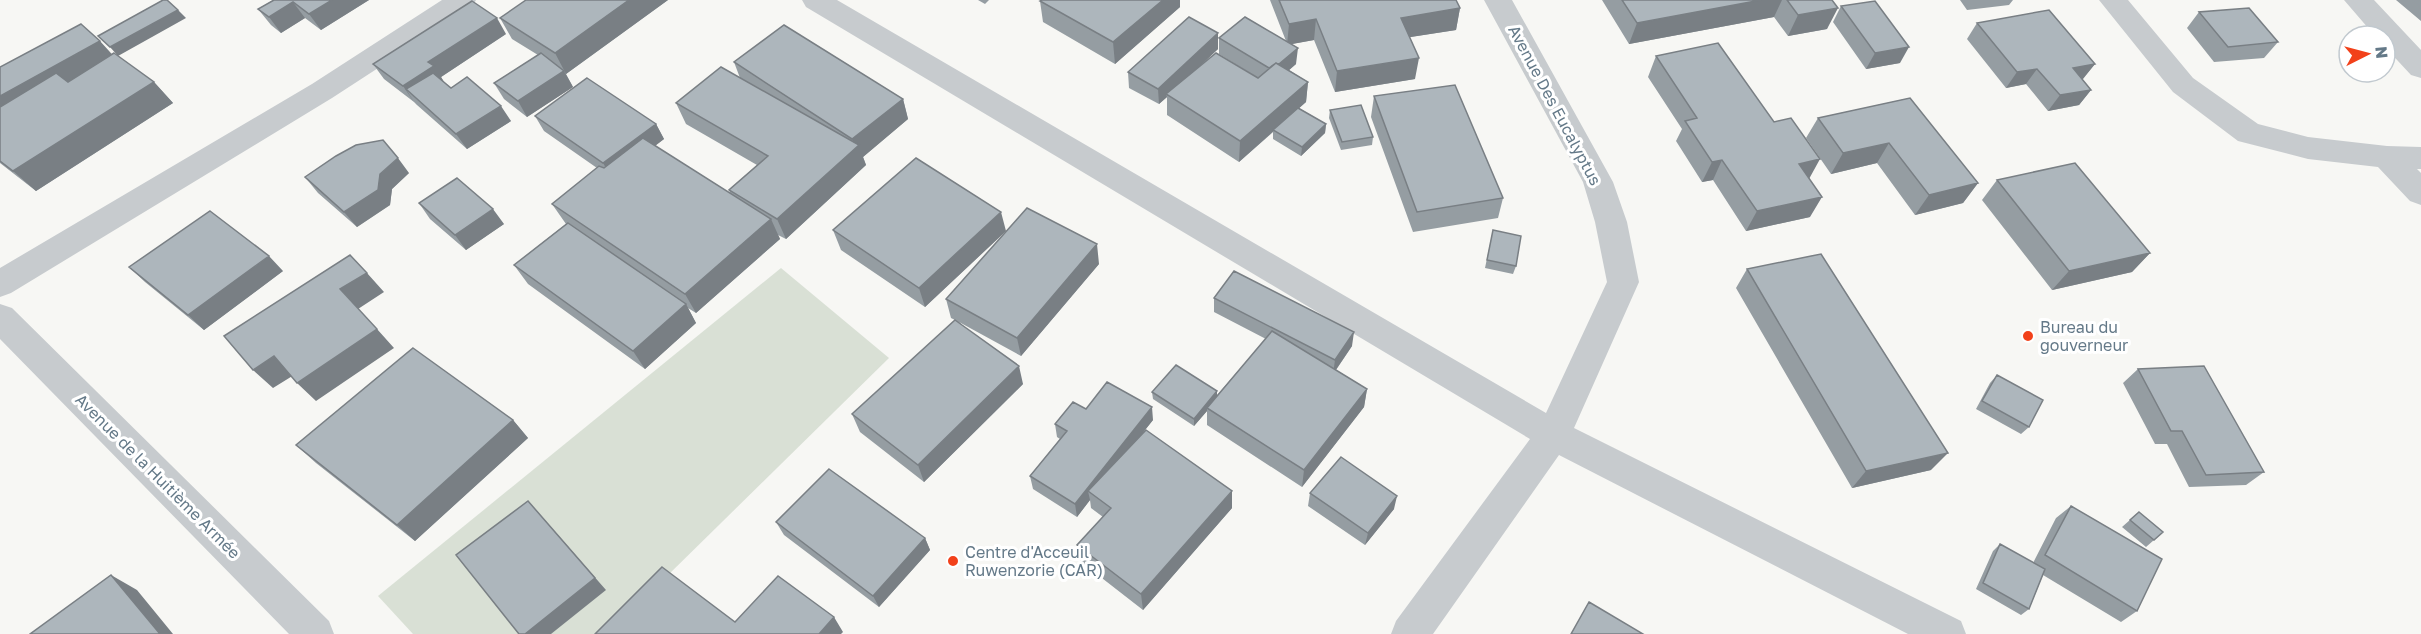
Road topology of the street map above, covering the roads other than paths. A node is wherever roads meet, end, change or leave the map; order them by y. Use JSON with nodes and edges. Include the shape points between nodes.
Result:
{"nodes":[{"id":1,"x":462,"y":0,"type":"edge"},
{"id":2,"x":816,"y":0,"type":"edge"},
{"id":3,"x":1498,"y":0,"type":"edge"},
{"id":4,"x":2113,"y":0,"type":"edge"},
{"id":5,"x":2358,"y":0,"type":"edge"},
{"id":6,"x":2421,"y":68,"type":"edge"},
{"id":7,"x":2387,"y":157,"type":"junction"},
{"id":8,"x":2421,"y":158,"type":"edge"},
{"id":9,"x":2421,"y":193,"type":"edge"},
{"id":10,"x":0,"y":285,"type":"edge"},
{"id":11,"x":0,"y":318,"type":"edge"},
{"id":12,"x":1553,"y":435,"type":"junction"},
{"id":13,"x":315,"y":634,"type":"edge"},
{"id":14,"x":1410,"y":634,"type":"edge"},
{"id":15,"x":1947,"y":634,"type":"edge"}],
"edges":[{"from":1,"to":10,"type":"street","via":[[322,92]]},
{"from":2,"to":12,"type":"street"},
{"from":3,"to":12,"type":"street","name":"Avenue Des Eucalyptus","via":[[1598,182],[1623,282]]},
{"from":4,"to":7,"type":"street","via":[[2183,85],[2249,133],[2308,148]]},
{"from":5,"to":6,"type":"street"},
{"from":7,"to":8,"type":"street"},
{"from":7,"to":9,"type":"street"},
{"from":11,"to":13,"type":"street","name":"Avenue de la Huitième Armée"},
{"from":12,"to":14,"type":"street"},
{"from":12,"to":15,"type":"street"}]}
